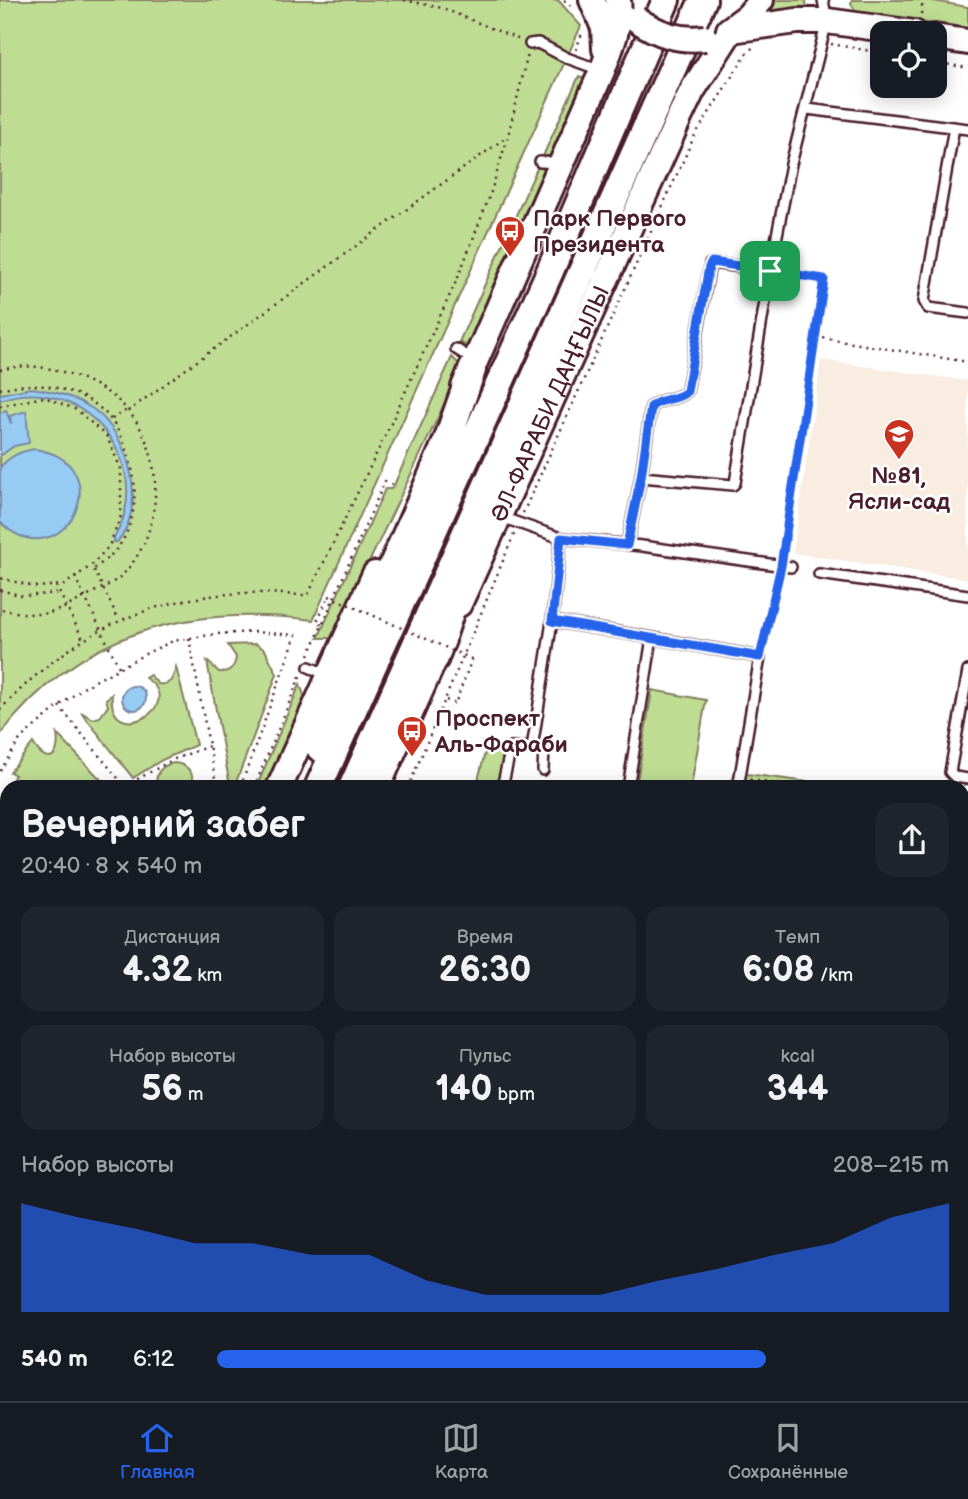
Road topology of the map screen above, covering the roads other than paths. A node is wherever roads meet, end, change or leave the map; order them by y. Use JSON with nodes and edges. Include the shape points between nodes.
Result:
{"nodes":[{"id":1,"x":666,"y":0,"type":"edge"},
{"id":2,"x":703,"y":0,"type":"edge"},
{"id":3,"x":761,"y":0,"type":"edge"},
{"id":4,"x":626,"y":6,"type":"edge"},
{"id":5,"x":583,"y":10,"type":"edge"},
{"id":6,"x":824,"y":21,"type":"edge"},
{"id":7,"x":870,"y":26,"type":"edge"},
{"id":8,"x":731,"y":30,"type":"junction"},
{"id":9,"x":947,"y":37,"type":"edge"},
{"id":10,"x":968,"y":42,"type":"edge"},
{"id":11,"x":530,"y":44,"type":"road end"},
{"id":12,"x":604,"y":65,"type":"junction"},
{"id":13,"x":807,"y":109,"type":"junction"},
{"id":14,"x":954,"y":127,"type":"junction"},
{"id":15,"x":968,"y":130,"type":"edge"},
{"id":16,"x":770,"y":271,"type":"junction"},
{"id":17,"x":968,"y":313,"type":"edge"},
{"id":18,"x":468,"y":360,"type":"junction"},
{"id":19,"x":518,"y":414,"type":"junction"},
{"id":20,"x":641,"y":477,"type":"junction"},
{"id":21,"x":509,"y":520,"type":"junction"},
{"id":22,"x":561,"y":538,"type":"junction"},
{"id":23,"x":627,"y":545,"type":"junction"},
{"id":24,"x":786,"y":567,"type":"road end"},
{"id":25,"x":819,"y":574,"type":"dead end"},
{"id":26,"x":968,"y":595,"type":"edge"},
{"id":27,"x":552,"y":621,"type":"junction"},
{"id":28,"x":652,"y":638,"type":"junction"},
{"id":29,"x":435,"y":657,"type":"junction"},
{"id":30,"x":968,"y":671,"type":"edge"},
{"id":31,"x":531,"y":748,"type":"junction"},
{"id":32,"x":543,"y":770,"type":"dead end"},
{"id":33,"x":968,"y":779,"type":"edge"},
{"id":34,"x":281,"y":780,"type":"edge"},
{"id":35,"x":311,"y":780,"type":"edge"},
{"id":36,"x":322,"y":780,"type":"edge"},
{"id":37,"x":356,"y":780,"type":"edge"},
{"id":38,"x":380,"y":780,"type":"edge"},
{"id":39,"x":504,"y":780,"type":"edge"},
{"id":40,"x":629,"y":780,"type":"edge"},
{"id":41,"x":740,"y":780,"type":"edge"}],
"edges":[{"from":1,"to":36,"type":"main road"},
{"from":2,"to":19,"type":"main road","name":"ӘЛ-ФАРАБИ ДАҢҒЫЛЫ"},
{"from":3,"to":8,"type":"street"},
{"from":4,"to":8,"type":"street","bridge":true,"via":[[664,35],[681,39]]},
{"from":4,"to":12,"type":"street","via":[[619,11]]},
{"from":5,"to":12,"type":"street","via":[[604,28]]},
{"from":6,"to":7,"type":"street"},
{"from":6,"to":8,"type":"street"},
{"from":6,"to":13,"type":"lane"},
{"from":8,"to":21,"type":"street","name":"ӘЛ-ФАРАБИ ДАҢҒЫЛЫ","via":[[680,116]]},
{"from":9,"to":10,"type":"street"},
{"from":11,"to":12,"type":"lane","via":[[538,43],[571,60]]},
{"from":12,"to":18,"type":"street","via":[[551,162]]},
{"from":13,"to":14,"type":"lane"},
{"from":13,"to":16,"type":"lane"},
{"from":14,"to":15,"type":"lane"},
{"from":14,"to":17,"type":"lane","via":[[924,301],[928,308]]},
{"from":16,"to":20,"type":"lane","via":[[709,264],[687,391],[651,407]]},
{"from":16,"to":20,"type":"lane","via":[[735,483]]},
{"from":18,"to":34,"type":"street","via":[[400,519],[315,668]]},
{"from":18,"to":35,"type":"main road","via":[[447,441],[344,679]]},
{"from":19,"to":29,"type":"main road"},
{"from":19,"to":37,"type":"main road","name":"ӘЛ-ФАРАБИ ДАҢҒЫЛЫ"},
{"from":20,"to":23,"type":"lane"},
{"from":21,"to":22,"type":"lane"},
{"from":21,"to":29,"type":"street","name":"ӘЛ-ФАРАБИ ДАҢҒЫЛЫ"},
{"from":22,"to":23,"type":"lane"},
{"from":22,"to":27,"type":"lane"},
{"from":23,"to":24,"type":"lane"},
{"from":25,"to":26,"type":"lane"},
{"from":27,"to":28,"type":"lane"},
{"from":27,"to":31,"type":"lane"},
{"from":28,"to":40,"type":"lane"},
{"from":28,"to":41,"type":"lane","via":[[760,657]]},
{"from":29,"to":38,"type":"street","name":"ӘЛ-ФАРАБИ ДАҢҒЫЛЫ"},
{"from":30,"to":33,"type":"lane","via":[[950,772]]},
{"from":31,"to":32,"type":"lane","via":[[544,750]]},
{"from":31,"to":39,"type":"lane","via":[[511,747]]}]}
